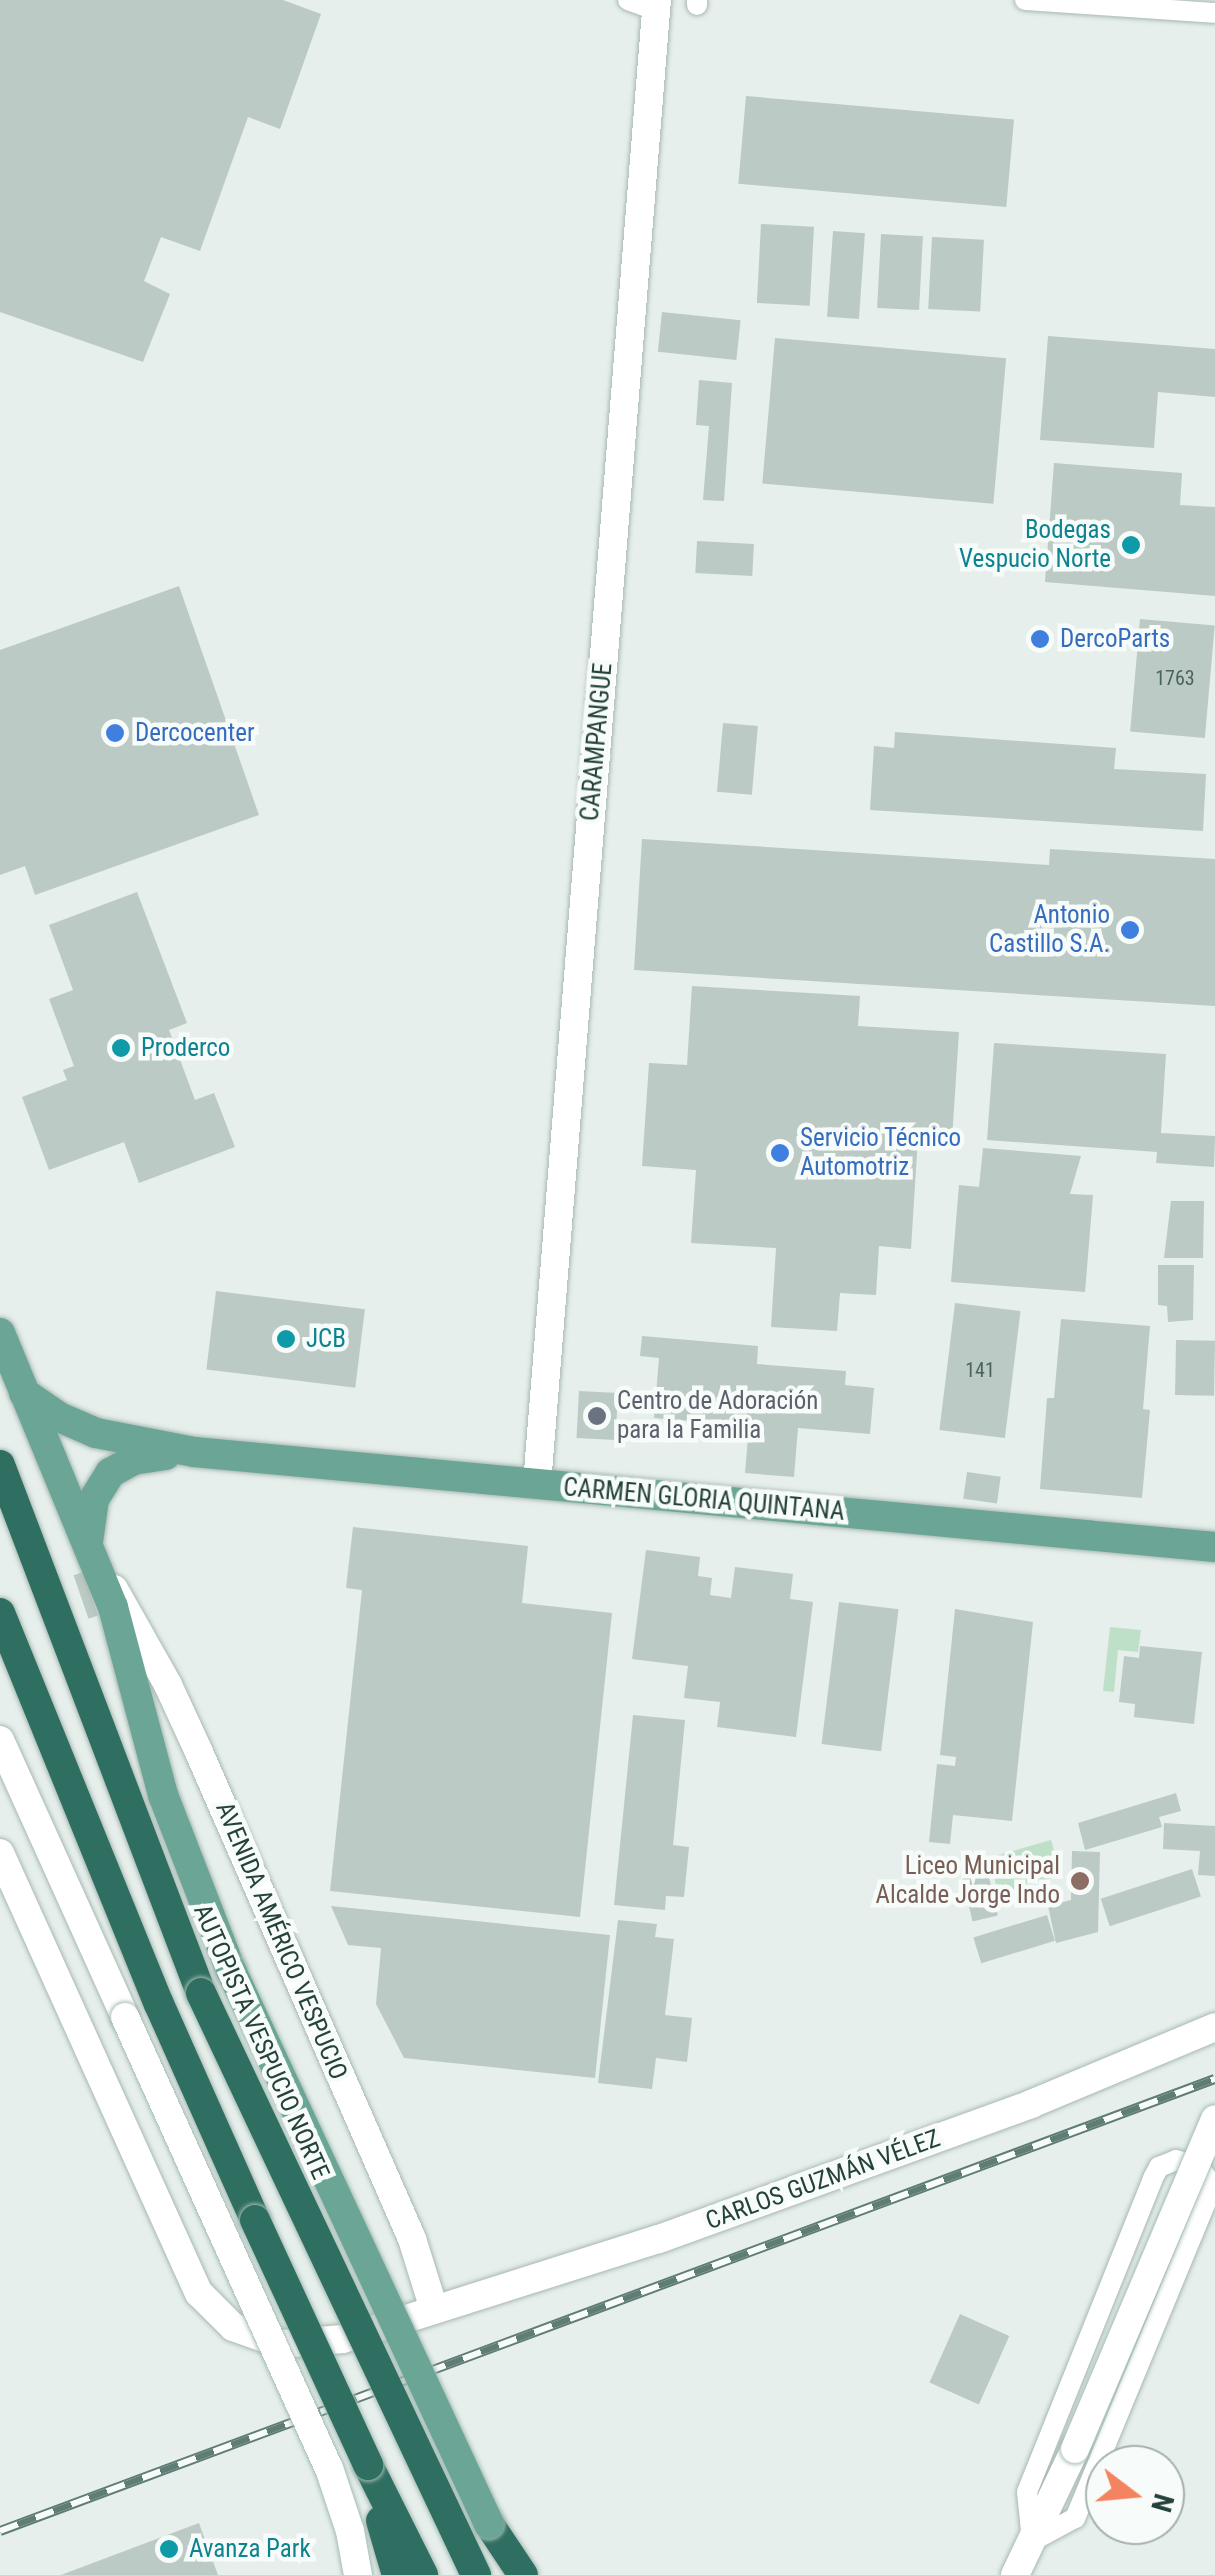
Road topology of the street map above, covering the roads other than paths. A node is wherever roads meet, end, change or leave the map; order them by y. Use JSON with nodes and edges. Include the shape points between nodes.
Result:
{"nodes":[{"id":1,"x":628,"y":0,"type":"edge"},
{"id":2,"x":1026,"y":0,"type":"edge"},
{"id":3,"x":1102,"y":3,"type":"edge"},
{"id":4,"x":657,"y":5,"type":"edge"},
{"id":5,"x":1215,"y":13,"type":"edge"},
{"id":6,"x":0,"y":1333,"type":"edge"},
{"id":7,"x":24,"y":1393,"type":"junction"},
{"id":8,"x":194,"y":1452,"type":"junction"},
{"id":9,"x":0,"y":1464,"type":"edge"},
{"id":10,"x":537,"y":1484,"type":"junction"},
{"id":11,"x":88,"y":1546,"type":"junction"},
{"id":12,"x":1215,"y":1547,"type":"edge"},
{"id":13,"x":0,"y":1613,"type":"edge"},
{"id":14,"x":0,"y":1740,"type":"edge"},
{"id":15,"x":0,"y":1852,"type":"edge"},
{"id":16,"x":1212,"y":2023,"type":"edge"},
{"id":17,"x":1215,"y":2119,"type":"edge"},
{"id":18,"x":434,"y":2309,"type":"junction"},
{"id":19,"x":368,"y":2465,"type":"junction"},
{"id":20,"x":489,"y":2524,"type":"junction"},
{"id":21,"x":1032,"y":2541,"type":"junction"},
{"id":22,"x":358,"y":2575,"type":"edge"},
{"id":23,"x":397,"y":2575,"type":"edge"},
{"id":24,"x":424,"y":2575,"type":"edge"},
{"id":25,"x":476,"y":2575,"type":"edge"},
{"id":26,"x":512,"y":2575,"type":"edge"},
{"id":27,"x":523,"y":2575,"type":"edge"},
{"id":28,"x":1014,"y":2575,"type":"edge"}],
"edges":[{"from":1,"to":4,"type":"street"},
{"from":2,"to":3,"type":"street"},
{"from":3,"to":5,"type":"street"},
{"from":4,"to":10,"type":"street","name":"CARAMPANGUE"},
{"from":6,"to":7,"type":"main road","name":"AVENIDA AMÉRICO VESPUCIO"},
{"from":7,"to":8,"type":"main road","name":"CARMEN GLORIA QUINTANA","via":[[96,1433]]},
{"from":7,"to":11,"type":"main road","name":"AVENIDA AMÉRICO VESPUCIO"},
{"from":8,"to":10,"type":"main road","name":"CARMEN GLORIA QUINTANA"},
{"from":8,"to":11,"type":"main road","name":"CARMEN GLORIA QUINTANA","via":[[133,1460],[110,1473],[94,1499]]},
{"from":9,"to":25,"type":"highway","name":"AUTOPISTA VESPUCIO NORTE","bridge":true,"via":[[201,1993]]},
{"from":10,"to":12,"type":"main road","name":"CARMEN GLORIA QUINTANA"},
{"from":11,"to":18,"type":"street","name":"AVENIDA AMÉRICO VESPUCIO","via":[[198,1750],[412,2239]]},
{"from":11,"to":20,"type":"main road","name":"AVENIDA AMÉRICO VESPUCIO","bridge":true,"via":[[121,1633],[163,1795],[231,1970]]},
{"from":13,"to":19,"type":"highway","bridge":true,"via":[[159,2004]]},
{"from":14,"to":22,"type":"street","bridge":true,"via":[[329,2468]]},
{"from":15,"to":18,"type":"street","via":[[193,2281],[212,2310],[256,2337],[304,2346]]},
{"from":16,"to":18,"type":"street","name":"CARLOS GUZMÁN VÉLEZ","via":[[1031,2104],[735,2213]]},
{"from":17,"to":21,"type":"street","bridge":true},
{"from":19,"to":23,"type":"highway"},
{"from":19,"to":24,"type":"highway"},
{"from":20,"to":26,"type":"main road","name":"AVENIDA AMÉRICO VESPUCIO"},
{"from":20,"to":27,"type":"highway"},
{"from":21,"to":21,"type":"street","via":[[1075,2518],[1209,2195],[1208,2180],[1194,2162],[1176,2160],[1159,2168],[1131,2228],[1027,2492]]},
{"from":21,"to":28,"type":"street"}]}
